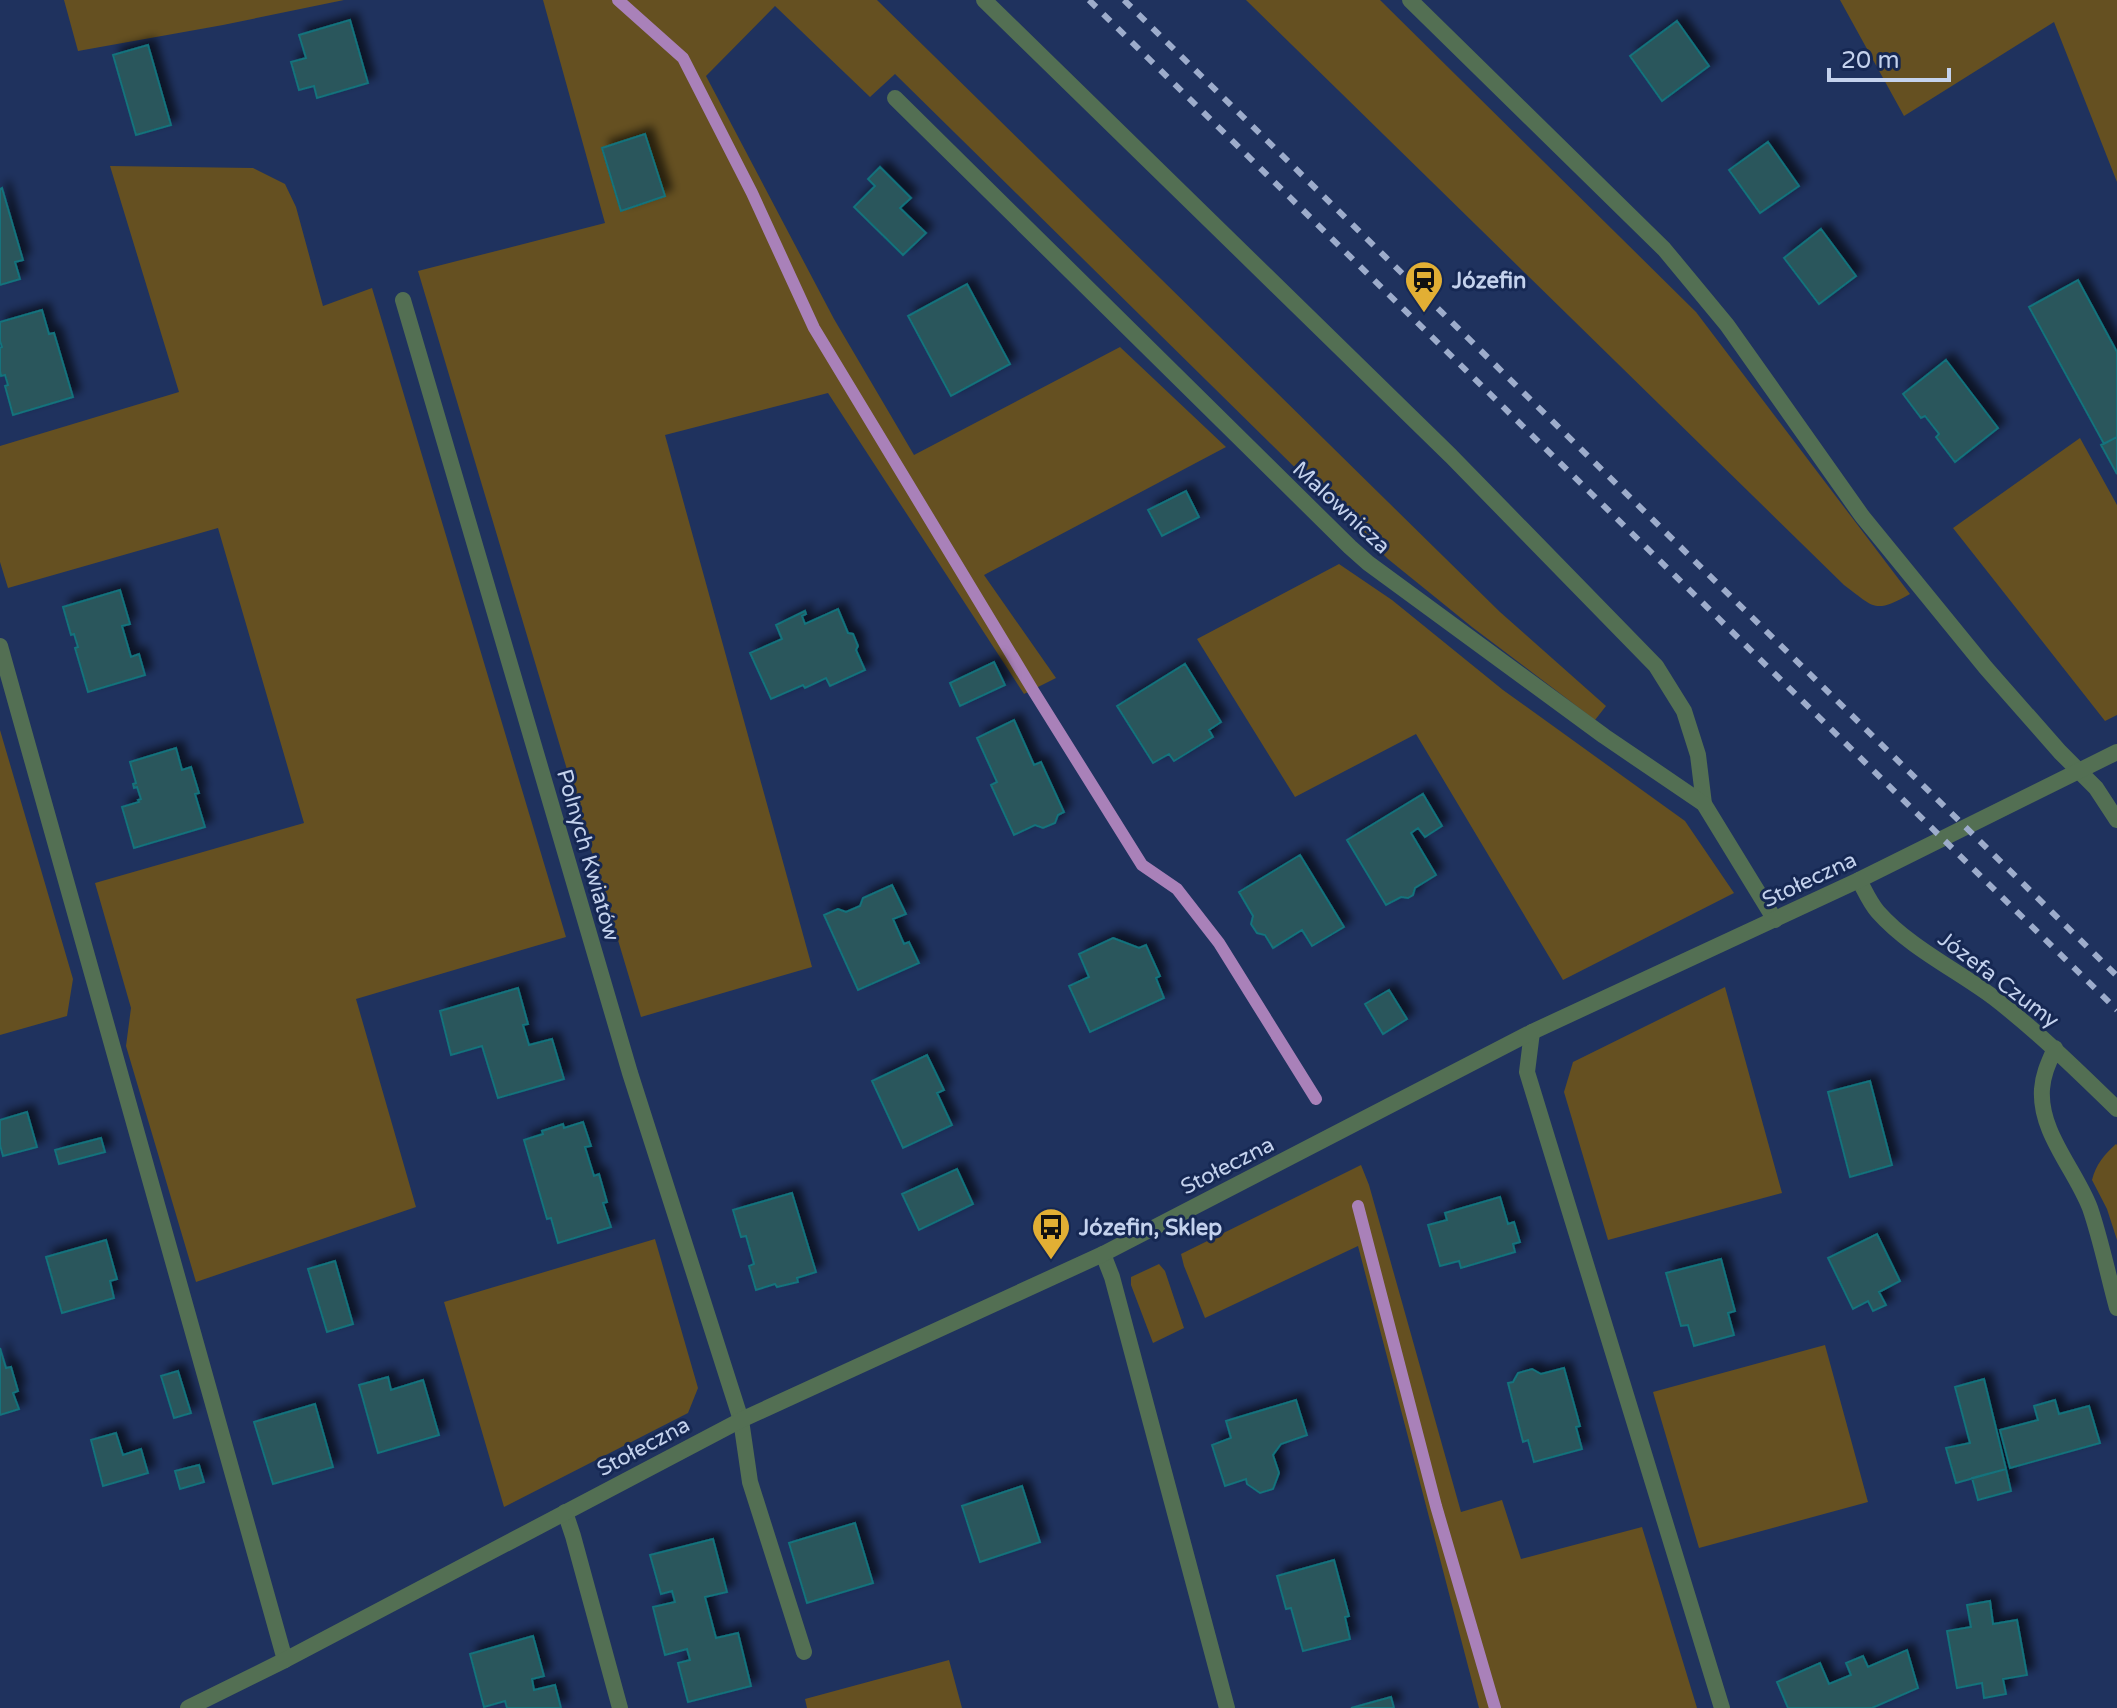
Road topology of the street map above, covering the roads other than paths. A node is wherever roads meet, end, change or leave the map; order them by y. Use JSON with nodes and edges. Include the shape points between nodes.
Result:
{"nodes":[{"id":1,"x":984,"y":0,"type":"edge"},
{"id":2,"x":1410,"y":0,"type":"edge"},
{"id":3,"x":895,"y":98,"type":"dead end"},
{"id":4,"x":403,"y":300,"type":"dead end"},
{"id":5,"x":0,"y":646,"type":"edge"},
{"id":6,"x":2117,"y":752,"type":"edge"},
{"id":7,"x":2079,"y":770,"type":"junction"},
{"id":8,"x":1704,"y":804,"type":"junction"},
{"id":9,"x":2117,"y":820,"type":"edge"},
{"id":10,"x":1859,"y":880,"type":"junction"},
{"id":11,"x":1775,"y":920,"type":"junction"},
{"id":12,"x":1532,"y":1032,"type":"junction"},
{"id":13,"x":2055,"y":1048,"type":"junction"},
{"id":14,"x":2117,"y":1109,"type":"edge"},
{"id":15,"x":1103,"y":1254,"type":"junction"},
{"id":16,"x":2117,"y":1308,"type":"edge"},
{"id":17,"x":741,"y":1420,"type":"junction"},
{"id":18,"x":565,"y":1512,"type":"junction"},
{"id":19,"x":804,"y":1652,"type":"dead end"},
{"id":20,"x":285,"y":1660,"type":"junction"},
{"id":21,"x":188,"y":1708,"type":"edge"},
{"id":22,"x":620,"y":1708,"type":"edge"},
{"id":23,"x":1227,"y":1708,"type":"edge"},
{"id":24,"x":1722,"y":1708,"type":"edge"}],
"edges":[{"from":1,"to":8,"type":"street","via":[[1451,456],[1656,666],[1684,711],[1698,755]]},
{"from":2,"to":7,"type":"street","via":[[1664,249],[1727,325],[1862,516],[1986,668]]},
{"from":3,"to":8,"type":"street","name":"Malownicza","via":[[1368,563]]},
{"from":4,"to":17,"type":"street","name":"Polnych Kwiatów","via":[[630,1073]]},
{"from":5,"to":20,"type":"street"},
{"from":6,"to":7,"type":"street","name":"Stołeczna"},
{"from":7,"to":9,"type":"street"},
{"from":7,"to":10,"type":"street","name":"Stołeczna"},
{"from":8,"to":11,"type":"street","name":"Malownicza"},
{"from":10,"to":11,"type":"street","name":"Stołeczna"},
{"from":10,"to":13,"type":"street","name":"Józefa Czumy","via":[[1891,925]]},
{"from":11,"to":12,"type":"street","name":"Stołeczna"},
{"from":12,"to":15,"type":"street","name":"Stołeczna"},
{"from":12,"to":24,"type":"street","via":[[1527,1072]]},
{"from":13,"to":14,"type":"street","name":"Józefa Czumy"},
{"from":13,"to":16,"type":"street","via":[[2045,1069],[2045,1114],[2090,1208]]},
{"from":15,"to":17,"type":"street","name":"Stołeczna"},
{"from":15,"to":23,"type":"street"},
{"from":17,"to":18,"type":"street","name":"Stołeczna"},
{"from":17,"to":19,"type":"street","name":"Polnych Kwiatów","via":[[750,1482]]},
{"from":18,"to":20,"type":"street","name":"Stołeczna"},
{"from":18,"to":22,"type":"street"},
{"from":20,"to":21,"type":"street","name":"Stołeczna"}]}
